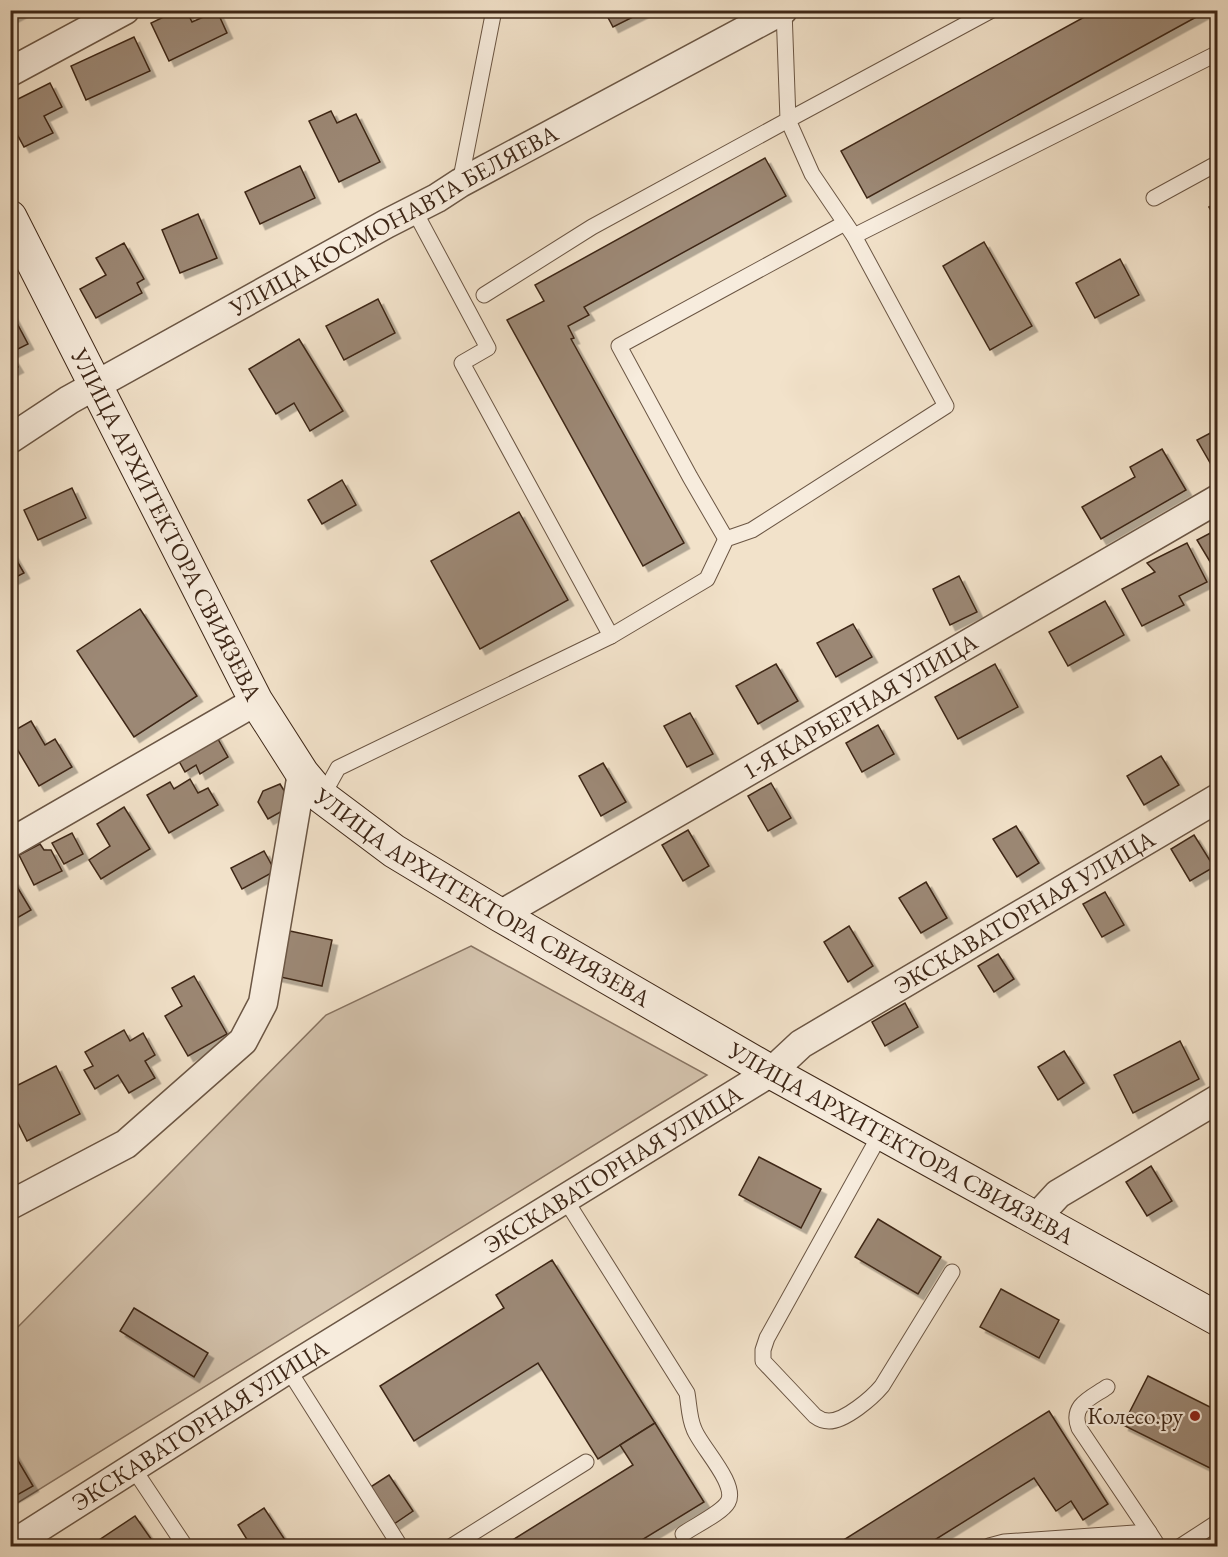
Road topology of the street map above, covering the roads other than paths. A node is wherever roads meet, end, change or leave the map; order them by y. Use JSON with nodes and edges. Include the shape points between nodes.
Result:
{"nodes":[{"id":1,"x":125,"y":10,"type":"edge"},
{"id":2,"x":494,"y":10,"type":"edge"},
{"id":3,"x":783,"y":10,"type":"edge"},
{"id":4,"x":992,"y":10,"type":"edge"},
{"id":5,"x":1218,"y":53,"type":"edge"},
{"id":6,"x":10,"y":72,"type":"edge"},
{"id":7,"x":788,"y":120,"type":"junction"},
{"id":8,"x":1218,"y":163,"type":"edge"},
{"id":9,"x":459,"y":183,"type":"junction"},
{"id":10,"x":1154,"y":198,"type":"dead end"},
{"id":11,"x":414,"y":210,"type":"junction"},
{"id":12,"x":10,"y":217,"type":"edge"},
{"id":13,"x":845,"y":223,"type":"junction"},
{"id":14,"x":854,"y":236,"type":"junction"},
{"id":15,"x":484,"y":295,"type":"dead end"},
{"id":16,"x":96,"y":387,"type":"junction"},
{"id":17,"x":10,"y":439,"type":"edge"},
{"id":18,"x":1218,"y":498,"type":"edge"},
{"id":19,"x":726,"y":539,"type":"junction"},
{"id":20,"x":611,"y":636,"type":"junction"},
{"id":21,"x":256,"y":700,"type":"junction"},
{"id":22,"x":312,"y":785,"type":"junction"},
{"id":23,"x":1218,"y":798,"type":"edge"},
{"id":24,"x":10,"y":843,"type":"edge"},
{"id":25,"x":500,"y":915,"type":"junction"},
{"id":26,"x":771,"y":1072,"type":"junction"},
{"id":27,"x":1218,"y":1099,"type":"edge"},
{"id":28,"x":881,"y":1133,"type":"junction"},
{"id":29,"x":565,"y":1199,"type":"junction"},
{"id":30,"x":10,"y":1205,"type":"edge"},
{"id":31,"x":1035,"y":1219,"type":"junction"},
{"id":32,"x":952,"y":1272,"type":"dead end"},
{"id":33,"x":1218,"y":1318,"type":"edge"},
{"id":34,"x":288,"y":1369,"type":"junction"},
{"id":35,"x":1107,"y":1387,"type":"dead end"},
{"id":36,"x":586,"y":1462,"type":"dead end"},
{"id":37,"x":133,"y":1468,"type":"junction"},
{"id":38,"x":1218,"y":1522,"type":"edge"},
{"id":39,"x":1149,"y":1532,"type":"junction"},
{"id":40,"x":683,"y":1534,"type":"dead end"},
{"id":41,"x":475,"y":1540,"type":"edge"},
{"id":42,"x":10,"y":1546,"type":"edge"},
{"id":43,"x":185,"y":1546,"type":"edge"},
{"id":44,"x":400,"y":1546,"type":"edge"},
{"id":45,"x":452,"y":1546,"type":"edge"},
{"id":46,"x":989,"y":1546,"type":"edge"},
{"id":47,"x":1158,"y":1546,"type":"edge"},
{"id":48,"x":1181,"y":1546,"type":"edge"}],
"edges":[{"from":1,"to":6,"type":"street"},
{"from":2,"to":9,"type":"lane"},
{"from":3,"to":7,"type":"lane"},
{"from":3,"to":9,"type":"street","name":"УЛИЦА КОСМОНАВТА БЕЛЯЕВА"},
{"from":4,"to":7,"type":"lane"},
{"from":5,"to":14,"type":"lane"},
{"from":7,"to":13,"type":"lane","via":[[812,174]]},
{"from":7,"to":15,"type":"lane","via":[[592,227]]},
{"from":8,"to":10,"type":"lane"},
{"from":9,"to":11,"type":"street","name":"УЛИЦА КОСМОНАВТА БЕЛЯЕВА"},
{"from":11,"to":16,"type":"street","name":"УЛИЦА КОСМОНАВТА БЕЛЯЕВА"},
{"from":11,"to":20,"type":"lane","via":[[488,348],[462,363]]},
{"from":12,"to":16,"type":"main road","name":"УЛИЦА АРХИТЕКТОРА СВИЯЗЕВА"},
{"from":13,"to":14,"type":"lane"},
{"from":13,"to":19,"type":"lane","via":[[619,346]]},
{"from":14,"to":19,"type":"lane","via":[[945,406],[752,530]]},
{"from":16,"to":17,"type":"street","name":"УЛИЦА КОСМОНАВТА БЕЛЯЕВА"},
{"from":16,"to":21,"type":"main road","name":"УЛИЦА АРХИТЕКТОРА СВИЯЗЕВА"},
{"from":18,"to":25,"type":"street","name":"1-Я КАРЬЕРНАЯ УЛИЦА"},
{"from":19,"to":20,"type":"lane","via":[[707,579]]},
{"from":20,"to":22,"type":"lane","via":[[338,768]]},
{"from":21,"to":22,"type":"main road","name":"УЛИЦА АРХИТЕКТОРА СВИЯЗЕВА"},
{"from":21,"to":24,"type":"street"},
{"from":22,"to":25,"type":"main road","name":"УЛИЦА АРХИТЕКТОРА СВИЯЗЕВА","via":[[394,850]]},
{"from":22,"to":30,"type":"street","via":[[262,1003],[243,1041],[126,1144]]},
{"from":23,"to":26,"type":"street","name":"ЭКСКАВАТОРНАЯ УЛИЦА","via":[[801,1044]]},
{"from":25,"to":26,"type":"main road","name":"УЛИЦА АРХИТЕКТОРА СВИЯЗЕВА"},
{"from":26,"to":28,"type":"main road","name":"УЛИЦА АРХИТЕКТОРА СВИЯЗЕВА"},
{"from":26,"to":29,"type":"street","name":"ЭКСКАВАТОРНАЯ УЛИЦА"},
{"from":27,"to":31,"type":"street","via":[[1058,1194]]},
{"from":28,"to":31,"type":"main road","name":"УЛИЦА АРХИТЕКТОРА СВИЯЗЕВА"},
{"from":28,"to":32,"type":"lane","via":[[767,1338],[763,1361],[815,1416],[830,1422],[838,1419],[882,1386]]},
{"from":29,"to":34,"type":"street","name":"ЭКСКАВАТОРНАЯ УЛИЦА"},
{"from":29,"to":40,"type":"lane","via":[[687,1393],[693,1429],[727,1481],[729,1501]]},
{"from":31,"to":33,"type":"main road","name":"УЛИЦА АРХИТЕКТОРА СВИЯЗЕВА"},
{"from":34,"to":37,"type":"street","name":"ЭКСКАВАТОРНАЯ УЛИЦА"},
{"from":34,"to":44,"type":"lane"},
{"from":35,"to":39,"type":"lane","via":[[1077,1410],[1076,1419]]},
{"from":36,"to":41,"type":"lane"},
{"from":37,"to":42,"type":"street","name":"ЭКСКАВАТОРНАЯ УЛИЦА"},
{"from":37,"to":43,"type":"lane"},
{"from":38,"to":48,"type":"lane"},
{"from":39,"to":46,"type":"lane"},
{"from":39,"to":47,"type":"lane"},
{"from":41,"to":45,"type":"lane"}]}
